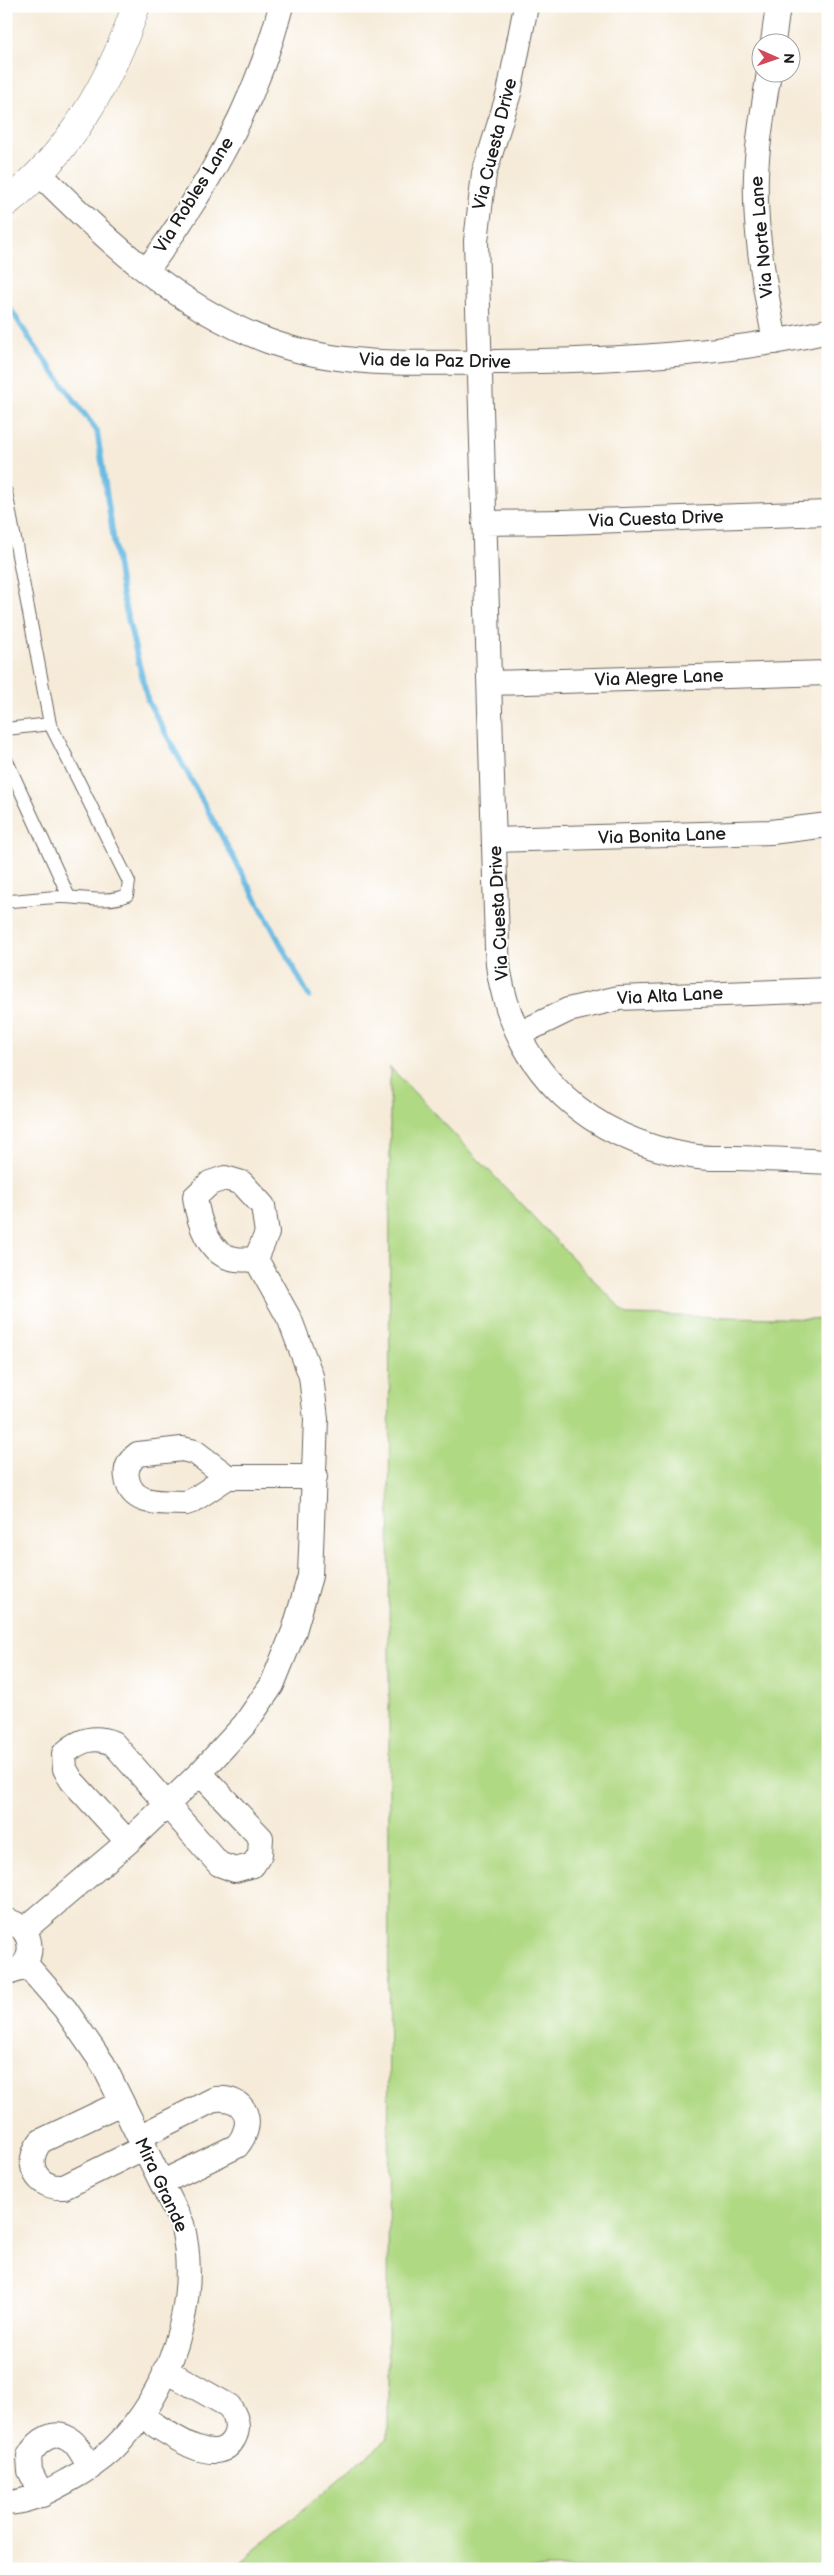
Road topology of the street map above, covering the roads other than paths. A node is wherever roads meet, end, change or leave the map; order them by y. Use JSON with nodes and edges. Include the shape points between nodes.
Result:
{"nodes":[{"id":1,"x":136,"y":6,"type":"edge"},
{"id":2,"x":281,"y":6,"type":"edge"},
{"id":3,"x":526,"y":6,"type":"edge"},
{"id":4,"x":778,"y":6,"type":"edge"},
{"id":5,"x":774,"y":32,"type":"edge"},
{"id":6,"x":767,"y":82,"type":"edge"},
{"id":7,"x":39,"y":173,"type":"junction"},
{"id":8,"x":6,"y":203,"type":"edge"},
{"id":9,"x":146,"y":270,"type":"junction"},
{"id":10,"x":828,"y":331,"type":"edge"},
{"id":11,"x":775,"y":342,"type":"junction"},
{"id":12,"x":480,"y":362,"type":"junction"},
{"id":13,"x":6,"y":492,"type":"edge"},
{"id":14,"x":828,"y":513,"type":"edge"},
{"id":15,"x":484,"y":522,"type":"junction"},
{"id":16,"x":828,"y":673,"type":"edge"},
{"id":17,"x":490,"y":683,"type":"junction"},
{"id":18,"x":50,"y":724,"type":"junction"},
{"id":19,"x":6,"y":729,"type":"edge"},
{"id":20,"x":7,"y":764,"type":"edge"},
{"id":21,"x":828,"y":825,"type":"edge"},
{"id":22,"x":495,"y":840,"type":"junction"},
{"id":23,"x":69,"y":897,"type":"junction"},
{"id":24,"x":6,"y":901,"type":"edge"},
{"id":25,"x":828,"y":990,"type":"edge"},
{"id":26,"x":519,"y":1034,"type":"junction"},
{"id":27,"x":828,"y":1162,"type":"edge"},
{"id":28,"x":256,"y":1259,"type":"dead end"},
{"id":29,"x":228,"y":1477,"type":"dead end"},
{"id":30,"x":315,"y":1477,"type":"junction"},
{"id":31,"x":200,"y":1773,"type":"junction"},
{"id":32,"x":166,"y":1805,"type":"junction"},
{"id":33,"x":128,"y":1842,"type":"junction"},
{"id":34,"x":15,"y":1925,"type":"edge"},
{"id":35,"x":16,"y":1968,"type":"edge"},
{"id":36,"x":122,"y":2103,"type":"junction"},
{"id":37,"x":142,"y":2142,"type":"junction"},
{"id":38,"x":163,"y":2182,"type":"junction"},
{"id":39,"x":165,"y":2370,"type":"junction"},
{"id":40,"x":141,"y":2416,"type":"junction"},
{"id":41,"x":90,"y":2468,"type":"junction"},
{"id":42,"x":42,"y":2495,"type":"junction"},
{"id":43,"x":6,"y":2503,"type":"edge"}],
"edges":[{"from":1,"to":7,"type":"street","via":[[98,94],[78,126]]},
{"from":2,"to":9,"type":"street","name":"Via Robles Lane","via":[[273,37],[248,102],[219,162],[172,236]]},
{"from":3,"to":12,"type":"street","name":"Via Cuesta Drive","via":[[509,93],[484,174],[477,218]]},
{"from":4,"to":5,"type":"street"},
{"from":6,"to":11,"type":"street","name":"Via Norte Lane","via":[[756,184],[759,240]]},
{"from":7,"to":8,"type":"street"},
{"from":7,"to":9,"type":"street","name":"Via de la Paz Drive","via":[[94,229]]},
{"from":9,"to":12,"type":"street","name":"Via de la Paz Drive","via":[[184,300],[223,321],[287,347],[357,361]]},
{"from":10,"to":11,"type":"street","name":"Via de la Paz Drive"},
{"from":11,"to":12,"type":"street","name":"Via de la Paz Drive","via":[[670,356]]},
{"from":12,"to":15,"type":"street","name":"Via Cuesta Drive"},
{"from":13,"to":18,"type":"lane"},
{"from":14,"to":15,"type":"street","name":"Via Cuesta Drive"},
{"from":15,"to":17,"type":"street","name":"Via Cuesta Drive"},
{"from":16,"to":17,"type":"street","name":"Via Alegre Lane"},
{"from":17,"to":22,"type":"street","name":"Via Cuesta Drive"},
{"from":18,"to":19,"type":"lane"},
{"from":18,"to":23,"type":"lane","via":[[129,882],[127,895],[118,899]]},
{"from":20,"to":23,"type":"lane"},
{"from":21,"to":22,"type":"street","name":"Via Bonita Lane","via":[[761,832]]},
{"from":22,"to":26,"type":"street","name":"Via Cuesta Drive","via":[[499,971]]},
{"from":23,"to":24,"type":"lane"},
{"from":25,"to":26,"type":"street","name":"Via Alta Lane","via":[[619,998],[568,1010]]},
{"from":26,"to":27,"type":"street","name":"Via Cuesta Drive","via":[[533,1062],[553,1087],[598,1124],[624,1138],[657,1150],[693,1157]]},
{"from":28,"to":30,"type":"street","via":[[290,1320],[311,1376],[316,1419]]},
{"from":29,"to":30,"type":"street"},
{"from":30,"to":31,"type":"street","via":[[310,1576],[294,1631],[272,1685],[245,1724]]},
{"from":31,"to":32,"type":"street"},
{"from":31,"to":32,"type":"street","via":[[260,1838],[260,1854],[253,1865],[235,1870],[219,1864]]},
{"from":32,"to":33,"type":"street"},
{"from":32,"to":33,"type":"street","via":[[113,1743],[99,1738],[76,1743],[64,1754],[65,1769],[72,1781]]},
{"from":33,"to":34,"type":"street"},
{"from":34,"to":35,"type":"street","via":[[31,1947]]},
{"from":35,"to":36,"type":"street","name":"Mira Grande","via":[[85,2036]]},
{"from":36,"to":37,"type":"street","name":"Mira Grande"},
{"from":36,"to":37,"type":"street","via":[[41,2141],[34,2150],[34,2170],[43,2183],[53,2188],[64,2188]]},
{"from":37,"to":38,"type":"street","name":"Mira Grande"},
{"from":37,"to":38,"type":"street","via":[[215,2099],[226,2098],[244,2109],[248,2126],[245,2137],[237,2146]]},
{"from":38,"to":39,"type":"street","name":"Mira Grande","via":[[182,2224],[189,2271],[186,2299]]},
{"from":39,"to":40,"type":"street","name":"Mira Grande"},
{"from":39,"to":40,"type":"street","via":[[229,2406],[236,2415],[234,2438],[228,2447],[207,2452]]},
{"from":40,"to":41,"type":"street","name":"Mira Grande","via":[[114,2448]]},
{"from":41,"to":42,"type":"street","name":"Mira Grande"},
{"from":41,"to":42,"type":"street","via":[[74,2442],[63,2436],[42,2439],[29,2456],[30,2471]]},
{"from":42,"to":43,"type":"street","name":"Mira Grande"}]}
